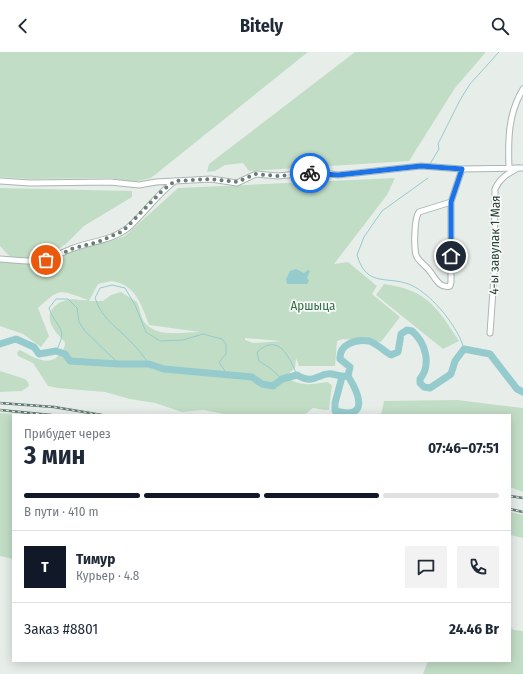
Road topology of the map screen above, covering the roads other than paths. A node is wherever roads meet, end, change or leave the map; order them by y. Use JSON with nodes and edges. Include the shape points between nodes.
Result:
{"nodes":[{"id":1,"x":523,"y":89,"type":"edge"},
{"id":2,"x":509,"y":168,"type":"junction"},
{"id":3,"x":521,"y":168,"type":"edge"},
{"id":4,"x":462,"y":169,"type":"junction"},
{"id":5,"x":0,"y":181,"type":"edge"},
{"id":6,"x":175,"y":181,"type":"junction"},
{"id":7,"x":451,"y":202,"type":"junction"},
{"id":8,"x":0,"y":259,"type":"edge"},
{"id":9,"x":490,"y":333,"type":"dead end"}],
"edges":[{"from":1,"to":2,"type":"street","via":[[515,102],[510,122]]},
{"from":2,"to":3,"type":"street"},
{"from":2,"to":4,"type":"street"},
{"from":3,"to":9,"type":"street","name":"4-ы завулак 1 Мая","via":[[505,175],[495,189],[494,276]]},
{"from":4,"to":6,"type":"street","via":[[421,166],[338,175],[317,172],[278,176],[256,174],[237,182],[211,179]]},
{"from":4,"to":7,"type":"street"},
{"from":5,"to":6,"type":"street","via":[[110,182],[139,185]]},
{"from":6,"to":8,"type":"street","via":[[123,231],[46,260],[31,262]]},
{"from":7,"to":7,"type":"street","via":[[419,212],[416,220],[418,260],[440,284],[446,287],[450,286],[451,282]]}]}
